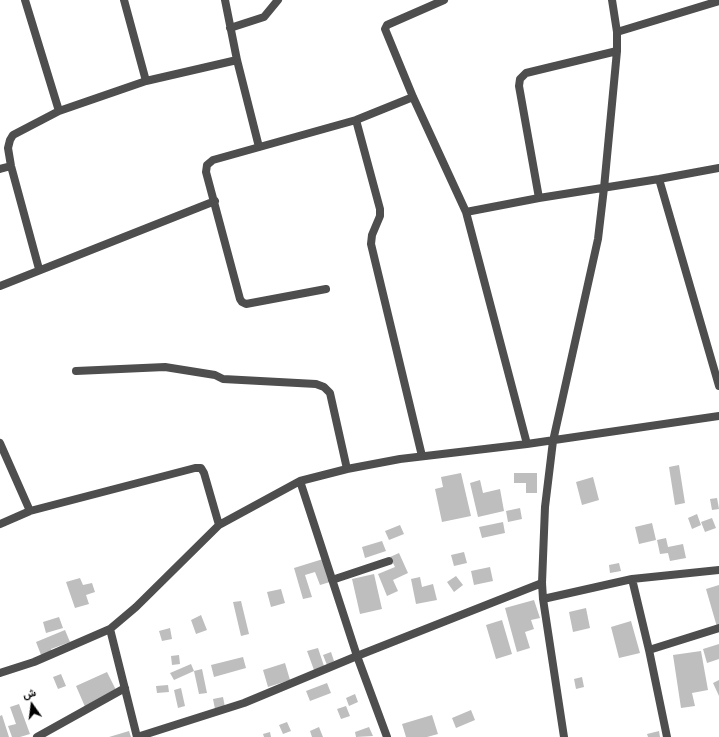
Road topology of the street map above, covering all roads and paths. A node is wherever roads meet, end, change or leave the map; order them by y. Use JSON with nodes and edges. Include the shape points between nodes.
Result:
{"nodes":[{"id":1,"x":25,"y":0,"type":"edge"},
{"id":2,"x":124,"y":0,"type":"edge"},
{"id":3,"x":225,"y":0,"type":"edge"},
{"id":4,"x":278,"y":0,"type":"edge"},
{"id":5,"x":444,"y":0,"type":"edge"},
{"id":6,"x":612,"y":0,"type":"edge"},
{"id":7,"x":719,"y":1,"type":"edge"},
{"id":8,"x":230,"y":28,"type":"junction"},
{"id":9,"x":617,"y":32,"type":"junction"},
{"id":10,"x":618,"y":51,"type":"junction"},
{"id":11,"x":237,"y":60,"type":"junction"},
{"id":12,"x":146,"y":81,"type":"junction"},
{"id":13,"x":413,"y":97,"type":"junction"},
{"id":14,"x":59,"y":111,"type":"junction"},
{"id":15,"x":356,"y":120,"type":"junction"},
{"id":16,"x":259,"y":147,"type":"junction"},
{"id":17,"x":11,"y":166,"type":"junction"},
{"id":18,"x":719,"y":168,"type":"edge"},
{"id":19,"x":0,"y":169,"type":"edge"},
{"id":20,"x":659,"y":179,"type":"junction"},
{"id":21,"x":604,"y":188,"type":"junction"},
{"id":22,"x":539,"y":198,"type":"junction"},
{"id":23,"x":215,"y":201,"type":"junction"},
{"id":24,"x":466,"y":212,"type":"junction"},
{"id":25,"x":39,"y":269,"type":"junction"},
{"id":26,"x":0,"y":286,"type":"edge"},
{"id":27,"x":326,"y":289,"type":"dead end"},
{"id":28,"x":76,"y":371,"type":"dead end"},
{"id":29,"x":719,"y":386,"type":"edge"},
{"id":30,"x":719,"y":416,"type":"edge"},
{"id":31,"x":553,"y":441,"type":"junction"},
{"id":32,"x":0,"y":443,"type":"edge"},
{"id":33,"x":527,"y":444,"type":"junction"},
{"id":34,"x":422,"y":456,"type":"junction"},
{"id":35,"x":347,"y":469,"type":"junction"},
{"id":36,"x":300,"y":481,"type":"junction"},
{"id":37,"x":30,"y":511,"type":"junction"},
{"id":38,"x":0,"y":524,"type":"edge"},
{"id":39,"x":218,"y":525,"type":"junction"},
{"id":40,"x":389,"y":562,"type":"dead end"},
{"id":41,"x":719,"y":570,"type":"edge"},
{"id":42,"x":632,"y":579,"type":"junction"},
{"id":43,"x":332,"y":580,"type":"junction"},
{"id":44,"x":542,"y":583,"type":"junction"},
{"id":45,"x":543,"y":599,"type":"junction"},
{"id":46,"x":719,"y":628,"type":"edge"},
{"id":47,"x":110,"y":629,"type":"junction"},
{"id":48,"x":649,"y":650,"type":"junction"},
{"id":49,"x":357,"y":656,"type":"junction"},
{"id":50,"x":0,"y":673,"type":"edge"},
{"id":51,"x":126,"y":688,"type":"junction"},
{"id":52,"x":37,"y":737,"type":"edge"},
{"id":53,"x":137,"y":737,"type":"edge"},
{"id":54,"x":387,"y":737,"type":"edge"},
{"id":55,"x":564,"y":737,"type":"edge"},
{"id":56,"x":667,"y":737,"type":"edge"}],
"edges":[{"from":1,"to":14,"type":"street"},
{"from":2,"to":12,"type":"street"},
{"from":3,"to":8,"type":"street"},
{"from":4,"to":8,"type":"street","via":[[264,17]]},
{"from":5,"to":13,"type":"street","via":[[387,25],[385,29]]},
{"from":6,"to":9,"type":"street"},
{"from":7,"to":9,"type":"street"},
{"from":8,"to":11,"type":"street"},
{"from":9,"to":10,"type":"street"},
{"from":10,"to":21,"type":"street"},
{"from":10,"to":22,"type":"street","via":[[526,73],[520,79],[519,86]]},
{"from":11,"to":12,"type":"street"},
{"from":11,"to":16,"type":"street"},
{"from":12,"to":14,"type":"street"},
{"from":13,"to":15,"type":"street"},
{"from":13,"to":24,"type":"street"},
{"from":14,"to":17,"type":"street","via":[[13,135],[8,148]]},
{"from":15,"to":16,"type":"street"},
{"from":15,"to":34,"type":"street","via":[[380,209],[371,244]]},
{"from":16,"to":23,"type":"street","via":[[213,160],[207,165],[206,172]]},
{"from":17,"to":19,"type":"street"},
{"from":17,"to":25,"type":"street"},
{"from":18,"to":20,"type":"street"},
{"from":20,"to":21,"type":"street"},
{"from":20,"to":29,"type":"street"},
{"from":21,"to":22,"type":"street"},
{"from":21,"to":31,"type":"street","via":[[598,239]]},
{"from":22,"to":24,"type":"street"},
{"from":23,"to":25,"type":"street"},
{"from":23,"to":27,"type":"street","via":[[242,302],[246,304]]},
{"from":24,"to":33,"type":"street"},
{"from":25,"to":26,"type":"street"},
{"from":28,"to":35,"type":"street","via":[[165,367],[215,375],[223,379],[316,384],[330,393]]},
{"from":30,"to":31,"type":"street"},
{"from":31,"to":33,"type":"street"},
{"from":31,"to":44,"type":"street","via":[[545,507]]},
{"from":32,"to":37,"type":"street"},
{"from":33,"to":34,"type":"street"},
{"from":34,"to":35,"type":"street"},
{"from":35,"to":36,"type":"street"},
{"from":36,"to":39,"type":"street"},
{"from":36,"to":43,"type":"street"},
{"from":37,"to":38,"type":"street"},
{"from":37,"to":39,"type":"street","via":[[200,468],[204,473]]},
{"from":39,"to":47,"type":"street","via":[[136,607]]},
{"from":40,"to":43,"type":"street"},
{"from":41,"to":42,"type":"street"},
{"from":42,"to":45,"type":"street"},
{"from":42,"to":48,"type":"street"},
{"from":43,"to":49,"type":"street"},
{"from":44,"to":45,"type":"street"},
{"from":44,"to":49,"type":"street"},
{"from":45,"to":55,"type":"street"},
{"from":46,"to":48,"type":"street"},
{"from":47,"to":50,"type":"street","via":[[34,662]]},
{"from":47,"to":51,"type":"street"},
{"from":48,"to":56,"type":"street"},
{"from":49,"to":53,"type":"street","via":[[244,703]]},
{"from":49,"to":54,"type":"street"},
{"from":51,"to":52,"type":"street"},
{"from":51,"to":53,"type":"street"}]}
